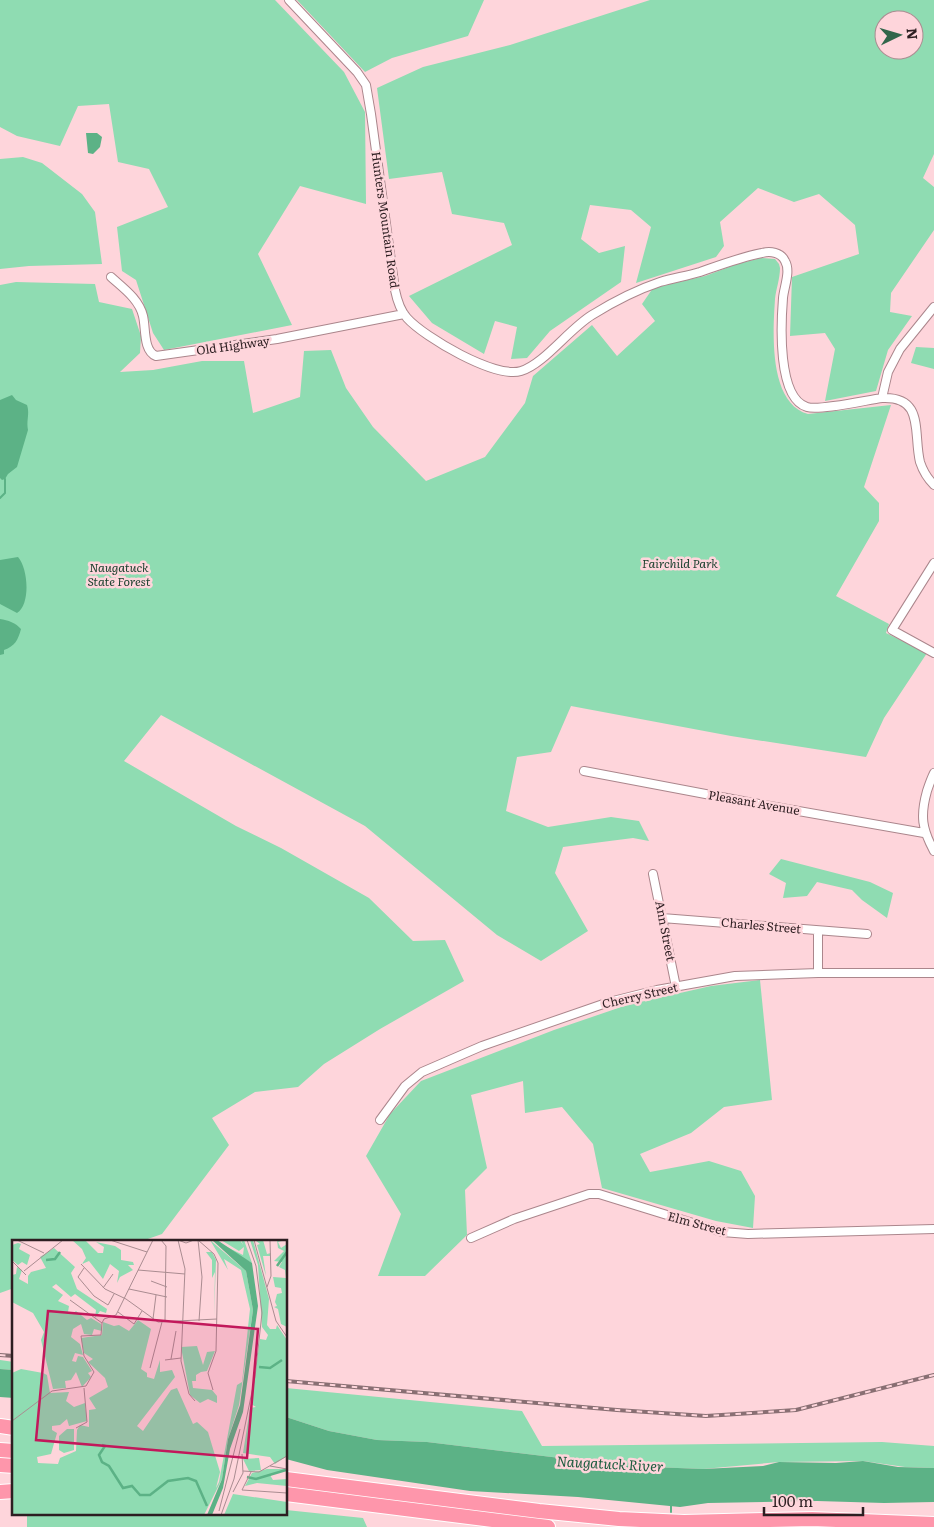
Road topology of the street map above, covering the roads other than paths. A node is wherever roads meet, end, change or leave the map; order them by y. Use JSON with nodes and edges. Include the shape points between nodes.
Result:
{"nodes":[{"id":1,"x":288,"y":0,"type":"edge"},
{"id":2,"x":111,"y":277,"type":"dead end"},
{"id":3,"x":934,"y":307,"type":"edge"},
{"id":4,"x":404,"y":314,"type":"junction"},
{"id":5,"x":882,"y":398,"type":"junction"},
{"id":6,"x":934,"y":486,"type":"edge"},
{"id":7,"x":934,"y":563,"type":"edge"},
{"id":8,"x":934,"y":653,"type":"edge"},
{"id":9,"x":584,"y":771,"type":"dead end"},
{"id":10,"x":934,"y":773,"type":"edge"},
{"id":11,"x":924,"y":833,"type":"junction"},
{"id":12,"x":934,"y":851,"type":"edge"},
{"id":13,"x":654,"y":874,"type":"dead end"},
{"id":14,"x":662,"y":918,"type":"junction"},
{"id":15,"x":818,"y":931,"type":"junction"},
{"id":16,"x":867,"y":934,"type":"dead end"},
{"id":17,"x":818,"y":972,"type":"junction"},
{"id":18,"x":934,"y":973,"type":"edge"},
{"id":19,"x":676,"y":987,"type":"junction"},
{"id":20,"x":380,"y":1120,"type":"dead end"},
{"id":21,"x":934,"y":1229,"type":"edge"},
{"id":22,"x":471,"y":1238,"type":"dead end"},
{"id":23,"x":291,"y":1480,"type":"edge"},
{"id":24,"x":288,"y":1495,"type":"edge"},
{"id":25,"x":934,"y":1524,"type":"edge"},
{"id":26,"x":548,"y":1527,"type":"edge"}],
"edges":[{"from":1,"to":4,"type":"street","name":"Hunters Mountain Road","via":[[366,85],[391,267]]},
{"from":2,"to":4,"type":"street","name":"Old Highway","via":[[139,306],[148,346],[156,356],[277,339]]},
{"from":3,"to":5,"type":"street","via":[[900,349],[888,372]]},
{"from":4,"to":5,"type":"street","name":"Hunters Mountain Road","via":[[428,335],[469,358],[500,371],[515,372],[532,366],[583,321],[629,294],[662,281],[750,256],[776,253],[784,259],[787,267],[782,337],[786,373],[794,397],[801,404],[813,408]]},
{"from":5,"to":6,"type":"street","via":[[903,401],[912,410],[920,460]]},
{"from":7,"to":8,"type":"street","via":[[892,630]]},
{"from":9,"to":11,"type":"street","name":"Pleasant Avenue"},
{"from":10,"to":11,"type":"street","via":[[923,804]]},
{"from":11,"to":12,"type":"street"},
{"from":13,"to":14,"type":"street","name":"Ann Street"},
{"from":14,"to":15,"type":"street","name":"Charles Street"},
{"from":14,"to":19,"type":"street","name":"Ann Street"},
{"from":15,"to":16,"type":"street"},
{"from":15,"to":17,"type":"street","name":"Charles Street"},
{"from":17,"to":18,"type":"street","name":"Cherry Street"},
{"from":17,"to":19,"type":"street","name":"Cherry Street","via":[[735,976]]},
{"from":19,"to":20,"type":"street","name":"Cherry Street","via":[[595,1006],[482,1046],[422,1072],[405,1086]]},
{"from":21,"to":22,"type":"street","name":"Elm Street","via":[[722,1232],[599,1194],[589,1194],[514,1219]]},
{"from":23,"to":25,"type":"highway","via":[[619,1520],[812,1519]]},
{"from":24,"to":26,"type":"highway"}]}
